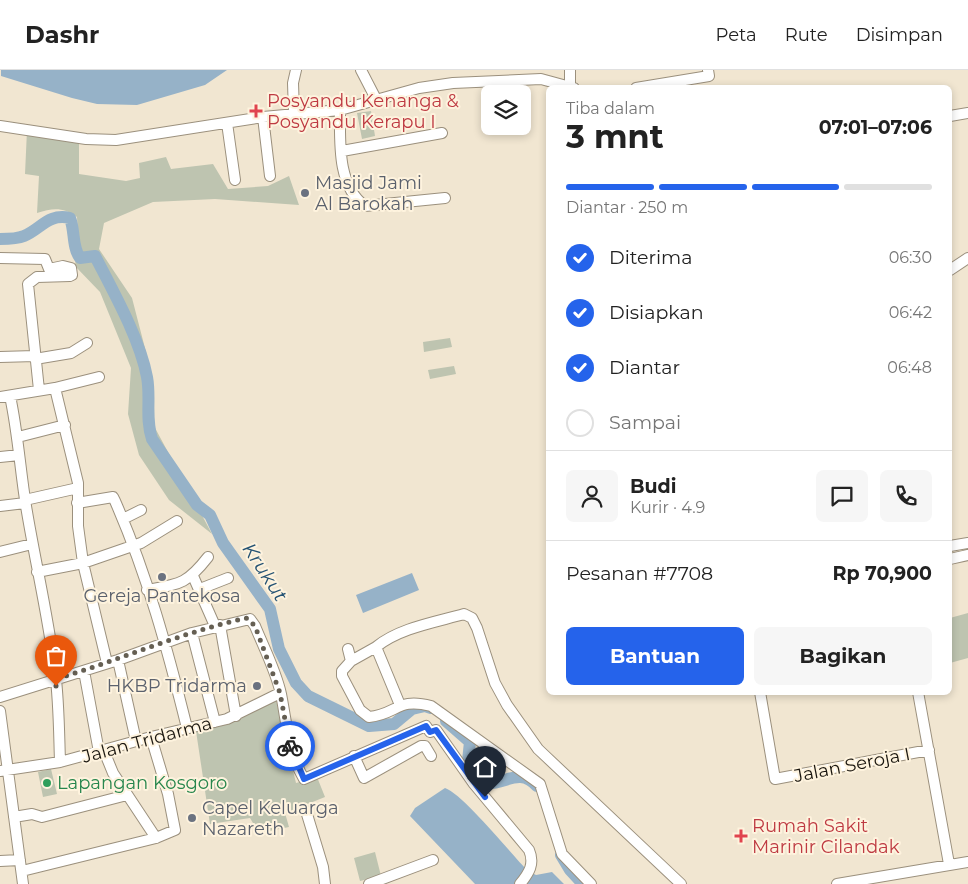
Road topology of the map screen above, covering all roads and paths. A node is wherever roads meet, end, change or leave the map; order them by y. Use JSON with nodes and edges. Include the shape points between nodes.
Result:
{"nodes":[{"id":1,"x":296,"y":70,"type":"edge"},
{"id":2,"x":361,"y":70,"type":"edge"},
{"id":3,"x":569,"y":70,"type":"edge"},
{"id":4,"x":708,"y":73,"type":"edge"},
{"id":5,"x":565,"y":85,"type":"edge"},
{"id":6,"x":569,"y":85,"type":"edge"},
{"id":7,"x":650,"y":85,"type":"edge"},
{"id":8,"x":376,"y":99,"type":"junction"},
{"id":9,"x":340,"y":110,"type":"junction"},
{"id":10,"x":968,"y":113,"type":"edge"},
{"id":11,"x":294,"y":114,"type":"junction"},
{"id":12,"x":952,"y":116,"type":"edge"},
{"id":13,"x":263,"y":117,"type":"junction"},
{"id":14,"x":227,"y":123,"type":"junction"},
{"id":15,"x":0,"y":126,"type":"edge"},
{"id":16,"x":442,"y":133,"type":"dead end"},
{"id":17,"x":342,"y":151,"type":"junction"},
{"id":18,"x":270,"y":176,"type":"dead end"},
{"id":19,"x":235,"y":180,"type":"dead end"},
{"id":20,"x":445,"y":198,"type":"dead end"},
{"id":21,"x":0,"y":258,"type":"edge"},
{"id":22,"x":36,"y":258,"type":"junction"},
{"id":23,"x":968,"y":259,"type":"edge"},
{"id":24,"x":952,"y":269,"type":"edge"},
{"id":25,"x":36,"y":277,"type":"junction"},
{"id":26,"x":87,"y":343,"type":"dead end"},
{"id":27,"x":0,"y":356,"type":"edge"},
{"id":28,"x":35,"y":358,"type":"junction"},
{"id":29,"x":100,"y":377,"type":"dead end"},
{"id":30,"x":55,"y":388,"type":"junction"},
{"id":31,"x":39,"y":390,"type":"junction"},
{"id":32,"x":5,"y":397,"type":"edge"},
{"id":33,"x":65,"y":424,"type":"junction"},
{"id":34,"x":18,"y":437,"type":"junction"},
{"id":35,"x":19,"y":455,"type":"junction"},
{"id":36,"x":0,"y":457,"type":"edge"},
{"id":37,"x":78,"y":488,"type":"junction"},
{"id":38,"x":25,"y":501,"type":"junction"},
{"id":39,"x":77,"y":503,"type":"junction"},
{"id":40,"x":0,"y":506,"type":"edge"},
{"id":41,"x":141,"y":510,"type":"dead end"},
{"id":42,"x":123,"y":519,"type":"junction"},
{"id":43,"x":177,"y":521,"type":"dead end"},
{"id":44,"x":968,"y":543,"type":"edge"},
{"id":45,"x":32,"y":544,"type":"junction"},
{"id":46,"x":134,"y":546,"type":"junction"},
{"id":47,"x":952,"y":546,"type":"edge"},
{"id":48,"x":0,"y":552,"type":"edge"},
{"id":49,"x":968,"y":555,"type":"edge"},
{"id":50,"x":208,"y":557,"type":"dead end"},
{"id":51,"x":952,"y":559,"type":"edge"},
{"id":52,"x":83,"y":563,"type":"junction"},
{"id":53,"x":37,"y":572,"type":"junction"},
{"id":54,"x":193,"y":576,"type":"junction"},
{"id":55,"x":228,"y":578,"type":"dead end"},
{"id":56,"x":200,"y":589,"type":"junction"},
{"id":57,"x":147,"y":590,"type":"junction"},
{"id":58,"x":217,"y":625,"type":"junction"},
{"id":59,"x":192,"y":633,"type":"junction"},
{"id":60,"x":166,"y":641,"type":"junction"},
{"id":61,"x":376,"y":647,"type":"junction"},
{"id":62,"x":348,"y":649,"type":"dead end"},
{"id":63,"x":118,"y":660,"type":"junction"},
{"id":64,"x":350,"y":661,"type":"junction"},
{"id":65,"x":107,"y":663,"type":"junction"},
{"id":66,"x":84,"y":671,"type":"junction"},
{"id":67,"x":56,"y":679,"type":"junction"},
{"id":68,"x":280,"y":693,"type":"junction"},
{"id":69,"x":761,"y":695,"type":"edge"},
{"id":70,"x":919,"y":695,"type":"edge"},
{"id":71,"x":0,"y":697,"type":"edge"},
{"id":72,"x":400,"y":705,"type":"junction"},
{"id":73,"x":0,"y":711,"type":"edge"},
{"id":74,"x":236,"y":716,"type":"junction"},
{"id":75,"x":215,"y":722,"type":"junction"},
{"id":76,"x":187,"y":728,"type":"junction"},
{"id":77,"x":151,"y":737,"type":"junction"},
{"id":78,"x":136,"y":741,"type":"junction"},
{"id":79,"x":929,"y":750,"type":"junction"},
{"id":80,"x":102,"y":751,"type":"junction"},
{"id":81,"x":354,"y":756,"type":"junction"},
{"id":82,"x":431,"y":756,"type":"dead end"},
{"id":83,"x":60,"y":762,"type":"junction"},
{"id":84,"x":4,"y":771,"type":"edge"},
{"id":85,"x":127,"y":794,"type":"junction"},
{"id":86,"x":306,"y":811,"type":"dead end"},
{"id":87,"x":14,"y":817,"type":"junction"},
{"id":88,"x":156,"y":838,"type":"junction"},
{"id":89,"x":20,"y":860,"type":"junction"},
{"id":90,"x":433,"y":860,"type":"dead end"},
{"id":91,"x":0,"y":861,"type":"edge"},
{"id":92,"x":968,"y":862,"type":"edge"},
{"id":93,"x":949,"y":864,"type":"junction"},
{"id":94,"x":22,"y":871,"type":"junction"},
{"id":95,"x":23,"y":884,"type":"edge"},
{"id":96,"x":326,"y":884,"type":"edge"},
{"id":97,"x":369,"y":884,"type":"edge"},
{"id":98,"x":520,"y":884,"type":"edge"},
{"id":99,"x":591,"y":884,"type":"edge"},
{"id":100,"x":680,"y":884,"type":"edge"},
{"id":101,"x":838,"y":884,"type":"edge"}],
"edges":[{"from":1,"to":11,"type":"street"},
{"from":2,"to":8,"type":"street"},
{"from":3,"to":6,"type":"street"},
{"from":4,"to":7,"type":"street"},
{"from":5,"to":8,"type":"street","via":[[541,79],[452,83]]},
{"from":8,"to":9,"type":"street"},
{"from":9,"to":11,"type":"street"},
{"from":9,"to":17,"type":"street"},
{"from":10,"to":12,"type":"street"},
{"from":11,"to":13,"type":"street"},
{"from":13,"to":14,"type":"street"},
{"from":13,"to":18,"type":"street"},
{"from":14,"to":15,"type":"street","via":[[116,140],[86,139]]},
{"from":14,"to":19,"type":"street"},
{"from":16,"to":17,"type":"street"},
{"from":17,"to":20,"type":"street","via":[[346,184],[356,199],[366,206]]},
{"from":21,"to":22,"type":"street"},
{"from":22,"to":25,"type":"street"},
{"from":22,"to":25,"type":"street","via":[[46,259],[49,269],[71,268],[72,275]]},
{"from":23,"to":24,"type":"street"},
{"from":25,"to":28,"type":"street","via":[[28,284]]},
{"from":26,"to":28,"type":"street","via":[[71,353]]},
{"from":27,"to":28,"type":"street"},
{"from":28,"to":31,"type":"street"},
{"from":29,"to":30,"type":"street"},
{"from":30,"to":31,"type":"street"},
{"from":30,"to":33,"type":"street"},
{"from":31,"to":32,"type":"street"},
{"from":32,"to":34,"type":"street"},
{"from":33,"to":34,"type":"street"},
{"from":33,"to":37,"type":"street"},
{"from":34,"to":35,"type":"street"},
{"from":35,"to":36,"type":"street"},
{"from":35,"to":38,"type":"street"},
{"from":37,"to":38,"type":"street"},
{"from":37,"to":39,"type":"street"},
{"from":38,"to":40,"type":"street"},
{"from":38,"to":45,"type":"street"},
{"from":39,"to":42,"type":"street","via":[[113,497]]},
{"from":39,"to":52,"type":"street"},
{"from":41,"to":42,"type":"street"},
{"from":42,"to":46,"type":"street"},
{"from":43,"to":46,"type":"street"},
{"from":44,"to":47,"type":"street"},
{"from":45,"to":48,"type":"street"},
{"from":45,"to":53,"type":"street"},
{"from":46,"to":52,"type":"street"},
{"from":46,"to":57,"type":"street"},
{"from":49,"to":51,"type":"street"},
{"from":50,"to":54,"type":"street"},
{"from":52,"to":53,"type":"street"},
{"from":52,"to":65,"type":"street"},
{"from":53,"to":67,"type":"street","via":[[47,614]]},
{"from":54,"to":56,"type":"street"},
{"from":54,"to":57,"type":"street"},
{"from":55,"to":56,"type":"street"},
{"from":56,"to":58,"type":"street"},
{"from":57,"to":60,"type":"street"},
{"from":58,"to":59,"type":"street"},
{"from":58,"to":68,"type":"street","via":[[247,618],[252,620]]},
{"from":58,"to":74,"type":"street"},
{"from":59,"to":60,"type":"street"},
{"from":59,"to":75,"type":"street"},
{"from":60,"to":63,"type":"street"},
{"from":60,"to":76,"type":"street"},
{"from":61,"to":64,"type":"street"},
{"from":61,"to":72,"type":"street"},
{"from":61,"to":100,"type":"street","via":[[385,639],[430,623],[464,614],[472,618],[495,683],[507,706],[538,749]]},
{"from":62,"to":64,"type":"street"},
{"from":63,"to":65,"type":"street"},
{"from":63,"to":78,"type":"street"},
{"from":64,"to":72,"type":"street","via":[[342,676],[360,710],[369,716],[383,715]]},
{"from":65,"to":66,"type":"street"},
{"from":66,"to":67,"type":"street"},
{"from":66,"to":80,"type":"street"},
{"from":67,"to":71,"type":"street"},
{"from":67,"to":83,"type":"street"},
{"from":68,"to":74,"type":"street","name":"Jalan Tridarma"},
{"from":68,"to":81,"type":"street","via":[[288,739],[304,779]]},
{"from":69,"to":79,"type":"street","name":"Jalan Seroja I","via":[[775,780]]},
{"from":70,"to":79,"type":"street"},
{"from":72,"to":99,"type":"street","via":[[414,701],[431,706],[540,784],[562,854]]},
{"from":73,"to":84,"type":"street"},
{"from":74,"to":75,"type":"street","name":"Jalan Tridarma"},
{"from":75,"to":76,"type":"street","name":"Jalan Tridarma"},
{"from":76,"to":77,"type":"street","name":"Jalan Tridarma"},
{"from":77,"to":78,"type":"street","name":"Jalan Tridarma"},
{"from":77,"to":88,"type":"street","via":[[176,826],[173,831]]},
{"from":78,"to":80,"type":"street","name":"Jalan Tridarma"},
{"from":79,"to":93,"type":"street"},
{"from":80,"to":83,"type":"street","name":"Jalan Tridarma"},
{"from":80,"to":85,"type":"street"},
{"from":81,"to":82,"type":"street","via":[[364,778],[421,746],[425,746]]},
{"from":81,"to":98,"type":"street","via":[[426,726],[430,732],[436,730],[474,784],[529,850],[532,857],[529,872]]},
{"from":83,"to":84,"type":"street","name":"Jalan Tridarma"},
{"from":84,"to":87,"type":"street"},
{"from":85,"to":87,"type":"street","via":[[42,817],[32,814]]},
{"from":85,"to":88,"type":"street"},
{"from":86,"to":96,"type":"street"},
{"from":87,"to":89,"type":"street"},
{"from":88,"to":94,"type":"street"},
{"from":89,"to":91,"type":"street"},
{"from":89,"to":94,"type":"street"},
{"from":90,"to":97,"type":"street"},
{"from":92,"to":93,"type":"street"},
{"from":93,"to":101,"type":"street"},
{"from":94,"to":95,"type":"street"}]}
